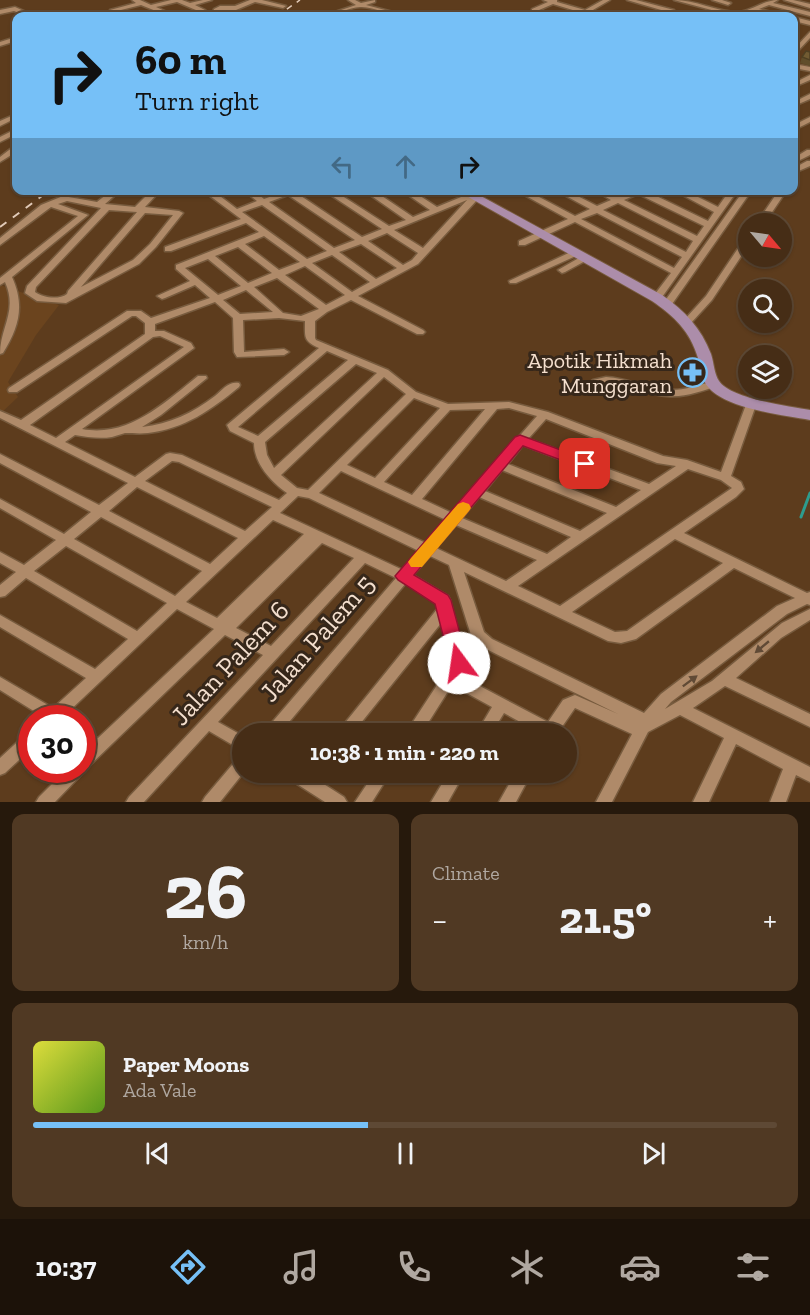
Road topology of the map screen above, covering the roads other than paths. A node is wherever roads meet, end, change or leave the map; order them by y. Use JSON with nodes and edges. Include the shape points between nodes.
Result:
{"nodes":[{"id":1,"x":135,"y":0,"type":"edge"},
{"id":2,"x":177,"y":0,"type":"edge"},
{"id":3,"x":209,"y":0,"type":"edge"},
{"id":4,"x":255,"y":0,"type":"edge"},
{"id":5,"x":351,"y":0,"type":"edge"},
{"id":6,"x":607,"y":0,"type":"edge"},
{"id":7,"x":630,"y":0,"type":"edge"},
{"id":8,"x":677,"y":0,"type":"edge"},
{"id":9,"x":780,"y":0,"type":"edge"},
{"id":10,"x":787,"y":0,"type":"edge"},
{"id":11,"x":373,"y":1,"type":"edge"},
{"id":12,"x":552,"y":1,"type":"edge"},
{"id":13,"x":721,"y":2,"type":"edge"},
{"id":14,"x":756,"y":2,"type":"dead end"},
{"id":15,"x":142,"y":3,"type":"junction"},
{"id":16,"x":770,"y":3,"type":"edge"},
{"id":17,"x":190,"y":5,"type":"junction"},
{"id":18,"x":360,"y":5,"type":"junction"},
{"id":19,"x":283,"y":6,"type":"dead end"},
{"id":20,"x":398,"y":6,"type":"dead end"},
{"id":21,"x":810,"y":6,"type":"edge"},
{"id":22,"x":151,"y":7,"type":"junction"},
{"id":23,"x":708,"y":8,"type":"junction"},
{"id":24,"x":758,"y":10,"type":"junction"},
{"id":25,"x":203,"y":11,"type":"dead end"},
{"id":26,"x":0,"y":12,"type":"edge"},
{"id":27,"x":22,"y":12,"type":"edge"},
{"id":28,"x":118,"y":12,"type":"edge"},
{"id":29,"x":160,"y":12,"type":"edge"},
{"id":30,"x":216,"y":12,"type":"edge"},
{"id":31,"x":338,"y":12,"type":"edge"},
{"id":32,"x":382,"y":12,"type":"joint"},
{"id":33,"x":541,"y":12,"type":"edge"},
{"id":34,"x":671,"y":12,"type":"edge"},
{"id":35,"x":724,"y":12,"type":"edge"},
{"id":36,"x":749,"y":12,"type":"edge"},
{"id":37,"x":754,"y":12,"type":"edge"},
{"id":38,"x":767,"y":12,"type":"edge"},
{"id":39,"x":810,"y":14,"type":"edge"},
{"id":40,"x":809,"y":35,"type":"edge"},
{"id":41,"x":798,"y":47,"type":"edge"},
{"id":42,"x":70,"y":195,"type":"edge"},
{"id":43,"x":113,"y":195,"type":"edge"},
{"id":44,"x":153,"y":195,"type":"edge"},
{"id":45,"x":213,"y":195,"type":"edge"},
{"id":46,"x":254,"y":195,"type":"edge"},
{"id":47,"x":280,"y":195,"type":"edge"},
{"id":48,"x":295,"y":195,"type":"edge"},
{"id":49,"x":335,"y":195,"type":"edge"},
{"id":50,"x":374,"y":195,"type":"edge"},
{"id":51,"x":413,"y":195,"type":"edge"},
{"id":52,"x":471,"y":195,"type":"edge"},
{"id":53,"x":472,"y":195,"type":"edge"},
{"id":54,"x":475,"y":195,"type":"edge"},
{"id":55,"x":528,"y":195,"type":"edge"},
{"id":56,"x":569,"y":195,"type":"edge"},
{"id":57,"x":608,"y":195,"type":"edge"},
{"id":58,"x":629,"y":195,"type":"edge"},
{"id":59,"x":647,"y":195,"type":"edge"},
{"id":60,"x":687,"y":195,"type":"edge"},
{"id":61,"x":731,"y":195,"type":"edge"},
{"id":62,"x":747,"y":195,"type":"edge"},
{"id":63,"x":780,"y":195,"type":"edge"},
{"id":64,"x":66,"y":198,"type":"junction"},
{"id":65,"x":617,"y":200,"type":"junction"},
{"id":66,"x":263,"y":202,"type":"junction"},
{"id":67,"x":50,"y":204,"type":"junction"},
{"id":68,"x":103,"y":206,"type":"junction"},
{"id":69,"x":141,"y":209,"type":"junction"},
{"id":70,"x":597,"y":209,"type":"junction"},
{"id":71,"x":436,"y":210,"type":"junction"},
{"id":72,"x":719,"y":211,"type":"junction"},
{"id":73,"x":236,"y":212,"type":"junction"},
{"id":74,"x":767,"y":213,"type":"edge"},
{"id":75,"x":573,"y":219,"type":"junction"},
{"id":76,"x":246,"y":220,"type":"junction"},
{"id":77,"x":412,"y":220,"type":"junction"},
{"id":78,"x":709,"y":225,"type":"junction"},
{"id":79,"x":388,"y":230,"type":"junction"},
{"id":80,"x":265,"y":233,"type":"junction"},
{"id":81,"x":541,"y":233,"type":"junction"},
{"id":82,"x":698,"y":240,"type":"junction"},
{"id":83,"x":360,"y":241,"type":"junction"},
{"id":84,"x":0,"y":242,"type":"edge"},
{"id":85,"x":238,"y":243,"type":"junction"},
{"id":86,"x":522,"y":243,"type":"dead end"},
{"id":87,"x":168,"y":249,"type":"dead end"},
{"id":88,"x":332,"y":252,"type":"junction"},
{"id":89,"x":424,"y":253,"type":"junction"},
{"id":90,"x":209,"y":255,"type":"junction"},
{"id":91,"x":738,"y":255,"type":"edge"},
{"id":92,"x":580,"y":256,"type":"junction"},
{"id":93,"x":687,"y":256,"type":"junction"},
{"id":94,"x":306,"y":263,"type":"junction"},
{"id":95,"x":401,"y":267,"type":"junction"},
{"id":96,"x":562,"y":270,"type":"dead end"},
{"id":97,"x":676,"y":272,"type":"junction"},
{"id":98,"x":277,"y":274,"type":"junction"},
{"id":99,"x":5,"y":275,"type":"edge"},
{"id":100,"x":197,"y":281,"type":"junction"},
{"id":101,"x":513,"y":281,"type":"dead end"},
{"id":102,"x":375,"y":282,"type":"junction"},
{"id":103,"x":247,"y":287,"type":"junction"},
{"id":104,"x":70,"y":295,"type":"junction"},
{"id":105,"x":350,"y":295,"type":"junction"},
{"id":106,"x":162,"y":296,"type":"dead end"},
{"id":107,"x":219,"y":298,"type":"junction"},
{"id":108,"x":662,"y":301,"type":"junction"},
{"id":109,"x":323,"y":308,"type":"junction"},
{"id":110,"x":279,"y":315,"type":"junction"},
{"id":111,"x":238,"y":317,"type":"junction"},
{"id":112,"x":688,"y":321,"type":"junction"},
{"id":113,"x":150,"y":322,"type":"junction"},
{"id":114,"x":308,"y":326,"type":"junction"},
{"id":115,"x":420,"y":332,"type":"dead end"},
{"id":116,"x":150,"y":334,"type":"junction"},
{"id":117,"x":326,"y":346,"type":"junction"},
{"id":118,"x":0,"y":351,"type":"edge"},
{"id":119,"x":284,"y":352,"type":"dead end"},
{"id":120,"x":356,"y":359,"type":"junction"},
{"id":121,"x":384,"y":372,"type":"junction"},
{"id":122,"x":202,"y":378,"type":"dead end"},
{"id":123,"x":714,"y":384,"type":"junction"},
{"id":124,"x":235,"y":386,"type":"dead end"},
{"id":125,"x":589,"y":387,"type":"dead end"},
{"id":126,"x":13,"y":390,"type":"dead end"},
{"id":127,"x":412,"y":394,"type":"junction"},
{"id":128,"x":752,"y":402,"type":"junction"},
{"id":129,"x":447,"y":407,"type":"junction"},
{"id":130,"x":493,"y":407,"type":"junction"},
{"id":131,"x":0,"y":414,"type":"edge"},
{"id":132,"x":544,"y":414,"type":"junction"},
{"id":133,"x":810,"y":415,"type":"edge"},
{"id":134,"x":22,"y":425,"type":"junction"},
{"id":135,"x":72,"y":431,"type":"junction"},
{"id":136,"x":126,"y":431,"type":"junction"},
{"id":137,"x":520,"y":440,"type":"junction"},
{"id":138,"x":259,"y":441,"type":"junction"},
{"id":139,"x":56,"y":443,"type":"junction"},
{"id":140,"x":0,"y":458,"type":"edge"},
{"id":141,"x":687,"y":464,"type":"junction"},
{"id":142,"x":500,"y":465,"type":"junction"},
{"id":143,"x":339,"y":466,"type":"junction"},
{"id":144,"x":274,"y":475,"type":"junction"},
{"id":145,"x":725,"y":477,"type":"junction"},
{"id":146,"x":135,"y":483,"type":"junction"},
{"id":147,"x":376,"y":483,"type":"junction"},
{"id":148,"x":651,"y":489,"type":"junction"},
{"id":149,"x":295,"y":492,"type":"junction"},
{"id":150,"x":477,"y":492,"type":"junction"},
{"id":151,"x":312,"y":494,"type":"junction"},
{"id":152,"x":414,"y":501,"type":"junction"},
{"id":153,"x":0,"y":503,"type":"edge"},
{"id":154,"x":275,"y":510,"type":"junction"},
{"id":155,"x":100,"y":511,"type":"junction"},
{"id":156,"x":617,"y":512,"type":"junction"},
{"id":157,"x":454,"y":519,"type":"junction"},
{"id":158,"x":675,"y":534,"type":"junction"},
{"id":159,"x":316,"y":535,"type":"junction"},
{"id":160,"x":581,"y":536,"type":"junction"},
{"id":161,"x":246,"y":537,"type":"junction"},
{"id":162,"x":63,"y":541,"type":"junction"},
{"id":163,"x":428,"y":549,"type":"junction"},
{"id":164,"x":0,"y":556,"type":"edge"},
{"id":165,"x":362,"y":558,"type":"junction"},
{"id":166,"x":547,"y":559,"type":"junction"},
{"id":167,"x":454,"y":561,"type":"junction"},
{"id":168,"x":732,"y":562,"type":"junction"},
{"id":169,"x":211,"y":570,"type":"junction"},
{"id":170,"x":25,"y":572,"type":"junction"},
{"id":171,"x":404,"y":576,"type":"junction"},
{"id":172,"x":507,"y":586,"type":"junction"},
{"id":173,"x":0,"y":592,"type":"edge"},
{"id":174,"x":809,"y":598,"type":"edge"},
{"id":175,"x":175,"y":603,"type":"junction"},
{"id":176,"x":444,"y":610,"type":"junction"},
{"id":177,"x":561,"y":612,"type":"junction"},
{"id":178,"x":810,"y":614,"type":"edge"},
{"id":179,"x":0,"y":620,"type":"edge"},
{"id":180,"x":223,"y":626,"type":"junction"},
{"id":181,"x":137,"y":638,"type":"junction"},
{"id":182,"x":272,"y":653,"type":"junction"},
{"id":183,"x":96,"y":677,"type":"junction"},
{"id":184,"x":451,"y":678,"type":"junction"},
{"id":185,"x":724,"y":679,"type":"junction"},
{"id":186,"x":0,"y":683,"type":"edge"},
{"id":187,"x":35,"y":705,"type":"edge"},
{"id":188,"x":68,"y":705,"type":"edge"},
{"id":189,"x":501,"y":705,"type":"junction"},
{"id":190,"x":680,"y":708,"type":"junction"},
{"id":191,"x":810,"y":721,"type":"edge"},
{"id":192,"x":208,"y":723,"type":"junction"},
{"id":193,"x":278,"y":723,"type":"edge"},
{"id":194,"x":352,"y":723,"type":"edge"},
{"id":195,"x":420,"y":723,"type":"edge"},
{"id":196,"x":490,"y":723,"type":"edge"},
{"id":197,"x":534,"y":723,"type":"edge"},
{"id":198,"x":556,"y":723,"type":"edge"},
{"id":199,"x":646,"y":725,"type":"junction"},
{"id":200,"x":732,"y":736,"type":"junction"},
{"id":201,"x":232,"y":737,"type":"edge"},
{"id":202,"x":98,"y":747,"type":"edge"},
{"id":203,"x":18,"y":750,"type":"edge"},
{"id":204,"x":2,"y":763,"type":"edge"},
{"id":205,"x":792,"y":766,"type":"junction"},
{"id":206,"x":810,"y":775,"type":"edge"},
{"id":207,"x":232,"y":776,"type":"edge"},
{"id":208,"x":63,"y":783,"type":"edge"},
{"id":209,"x":313,"y":783,"type":"edge"},
{"id":210,"x":376,"y":783,"type":"edge"},
{"id":211,"x":451,"y":783,"type":"edge"},
{"id":212,"x":518,"y":783,"type":"edge"},
{"id":213,"x":44,"y":802,"type":"edge"},
{"id":214,"x":134,"y":802,"type":"edge"},
{"id":215,"x":210,"y":802,"type":"edge"},
{"id":216,"x":339,"y":802,"type":"edge"},
{"id":217,"x":363,"y":802,"type":"edge"},
{"id":218,"x":439,"y":802,"type":"edge"},
{"id":219,"x":507,"y":802,"type":"edge"},
{"id":220,"x":604,"y":802,"type":"edge"},
{"id":221,"x":701,"y":802,"type":"edge"},
{"id":222,"x":778,"y":802,"type":"edge"}],
"edges":[{"from":1,"to":15,"type":"street"},
{"from":2,"to":17,"type":"street"},
{"from":2,"to":22,"type":"street"},
{"from":3,"to":17,"type":"street"},
{"from":4,"to":19,"type":"street"},
{"from":4,"to":30,"type":"street"},
{"from":5,"to":18,"type":"street"},
{"from":6,"to":12,"type":"street","via":[[586,12]]},
{"from":7,"to":34,"type":"street"},
{"from":8,"to":23,"type":"street"},
{"from":9,"to":16,"type":"street"},
{"from":10,"to":21,"type":"street"},
{"from":11,"to":18,"type":"street"},
{"from":12,"to":33,"type":"street","via":[[534,10]]},
{"from":13,"to":23,"type":"street"},
{"from":14,"to":16,"type":"street"},
{"from":15,"to":22,"type":"street"},
{"from":15,"to":28,"type":"street"},
{"from":16,"to":24,"type":"street"},
{"from":16,"to":36,"type":"street"},
{"from":16,"to":39,"type":"street"},
{"from":17,"to":25,"type":"street"},
{"from":18,"to":31,"type":"street"},
{"from":18,"to":32,"type":"street"},
{"from":20,"to":32,"type":"street"},
{"from":22,"to":29,"type":"street"},
{"from":23,"to":35,"type":"street"},
{"from":24,"to":37,"type":"street"},
{"from":24,"to":38,"type":"street"},
{"from":26,"to":27,"type":"street"},
{"from":40,"to":41,"type":"street"},
{"from":42,"to":64,"type":"street"},
{"from":43,"to":68,"type":"street"},
{"from":44,"to":69,"type":"street"},
{"from":45,"to":73,"type":"street"},
{"from":46,"to":66,"type":"street"},
{"from":47,"to":66,"type":"street"},
{"from":48,"to":83,"type":"street"},
{"from":49,"to":79,"type":"street"},
{"from":50,"to":77,"type":"street"},
{"from":51,"to":71,"type":"street"},
{"from":52,"to":71,"type":"street"},
{"from":53,"to":89,"type":"street"},
{"from":54,"to":81,"type":"main road"},
{"from":55,"to":75,"type":"street"},
{"from":56,"to":70,"type":"street"},
{"from":57,"to":65,"type":"street"},
{"from":58,"to":65,"type":"street"},
{"from":59,"to":78,"type":"street"},
{"from":60,"to":72,"type":"street"},
{"from":61,"to":72,"type":"street"},
{"from":62,"to":108,"type":"street"},
{"from":63,"to":74,"type":"street"},
{"from":64,"to":67,"type":"street"},
{"from":64,"to":68,"type":"street"},
{"from":65,"to":70,"type":"street"},
{"from":65,"to":82,"type":"street"},
{"from":66,"to":73,"type":"street"},
{"from":66,"to":88,"type":"street"},
{"from":67,"to":84,"type":"street"},
{"from":67,"to":99,"type":"street","via":[[84,215]]},
{"from":68,"to":69,"type":"street"},
{"from":68,"to":104,"type":"street","via":[[30,293],[58,302]]},
{"from":69,"to":104,"type":"street"},
{"from":69,"to":104,"type":"street","via":[[179,213],[136,262]]},
{"from":70,"to":75,"type":"street"},
{"from":70,"to":93,"type":"street"},
{"from":71,"to":77,"type":"street"},
{"from":72,"to":78,"type":"street"},
{"from":73,"to":76,"type":"street"},
{"from":75,"to":81,"type":"street"},
{"from":75,"to":97,"type":"street"},
{"from":76,"to":80,"type":"street"},
{"from":76,"to":87,"type":"street"},
{"from":77,"to":79,"type":"street"},
{"from":78,"to":82,"type":"street"},
{"from":79,"to":83,"type":"street"},
{"from":79,"to":89,"type":"street"},
{"from":80,"to":85,"type":"street"},
{"from":80,"to":94,"type":"street"},
{"from":81,"to":86,"type":"street"},
{"from":81,"to":92,"type":"main road"},
{"from":82,"to":93,"type":"street"},
{"from":83,"to":88,"type":"street"},
{"from":83,"to":95,"type":"street"},
{"from":85,"to":90,"type":"street"},
{"from":85,"to":98,"type":"street"},
{"from":88,"to":94,"type":"street"},
{"from":88,"to":102,"type":"street"},
{"from":89,"to":95,"type":"street"},
{"from":89,"to":105,"type":"street","via":[[404,269]]},
{"from":90,"to":100,"type":"street","via":[[179,266]]},
{"from":90,"to":103,"type":"street"},
{"from":91,"to":112,"type":"street","via":[[710,298]]},
{"from":92,"to":96,"type":"street"},
{"from":92,"to":101,"type":"street"},
{"from":92,"to":108,"type":"main road"},
{"from":93,"to":97,"type":"street"},
{"from":94,"to":98,"type":"street"},
{"from":94,"to":105,"type":"street"},
{"from":95,"to":102,"type":"street"},
{"from":97,"to":108,"type":"street"},
{"from":98,"to":103,"type":"street"},
{"from":98,"to":109,"type":"street"},
{"from":99,"to":118,"type":"street","via":[[14,290],[16,307]]},
{"from":100,"to":106,"type":"street"},
{"from":100,"to":107,"type":"street"},
{"from":102,"to":105,"type":"street"},
{"from":103,"to":107,"type":"street"},
{"from":103,"to":110,"type":"street"},
{"from":105,"to":109,"type":"street"},
{"from":105,"to":114,"type":"street"},
{"from":105,"to":115,"type":"street"},
{"from":107,"to":111,"type":"street"},
{"from":107,"to":113,"type":"street"},
{"from":108,"to":112,"type":"main road"},
{"from":109,"to":114,"type":"street"},
{"from":110,"to":111,"type":"street"},
{"from":110,"to":114,"type":"street"},
{"from":111,"to":119,"type":"street","via":[[241,355]]},
{"from":112,"to":123,"type":"main road"},
{"from":113,"to":116,"type":"street"},
{"from":113,"to":126,"type":"street","via":[[138,313],[130,313]]},
{"from":114,"to":117,"type":"street","via":[[313,342]]},
{"from":116,"to":134,"type":"street"},
{"from":116,"to":135,"type":"street","via":[[161,333],[189,348]]},
{"from":117,"to":120,"type":"street"},
{"from":117,"to":138,"type":"street","via":[[232,425]]},
{"from":120,"to":121,"type":"street"},
{"from":120,"to":138,"type":"street"},
{"from":121,"to":127,"type":"street"},
{"from":121,"to":144,"type":"street"},
{"from":122,"to":136,"type":"street","via":[[136,428]]},
{"from":123,"to":125,"type":"street","via":[[665,393],[607,378],[596,380]]},
{"from":123,"to":128,"type":"main road"},
{"from":124,"to":136,"type":"street","via":[[192,417],[158,430]]},
{"from":127,"to":129,"type":"street"},
{"from":127,"to":143,"type":"street"},
{"from":128,"to":133,"type":"main road"},
{"from":128,"to":145,"type":"street"},
{"from":129,"to":130,"type":"street"},
{"from":129,"to":147,"type":"street"},
{"from":130,"to":132,"type":"street","via":[[509,405]]},
{"from":130,"to":152,"type":"street"},
{"from":131,"to":134,"type":"street"},
{"from":132,"to":137,"type":"street","name":"Jalan Palem 5"},
{"from":132,"to":141,"type":"street","via":[[661,460]]},
{"from":134,"to":139,"type":"street"},
{"from":135,"to":136,"type":"street","via":[[89,436]]},
{"from":135,"to":139,"type":"street"},
{"from":137,"to":142,"type":"street","name":"Jalan Palem 5"},
{"from":137,"to":148,"type":"street"},
{"from":138,"to":144,"type":"street"},
{"from":139,"to":146,"type":"street"},
{"from":140,"to":155,"type":"street"},
{"from":141,"to":145,"type":"street"},
{"from":141,"to":148,"type":"street"},
{"from":142,"to":150,"type":"street","name":"Jalan Palem 5"},
{"from":142,"to":156,"type":"street"},
{"from":143,"to":147,"type":"street"},
{"from":143,"to":151,"type":"street"},
{"from":144,"to":149,"type":"street"},
{"from":145,"to":158,"type":"street","via":[[738,489]]},
{"from":146,"to":154,"type":"street","via":[[161,462],[176,457]]},
{"from":146,"to":155,"type":"street"},
{"from":146,"to":161,"type":"street"},
{"from":147,"to":152,"type":"street"},
{"from":148,"to":156,"type":"street"},
{"from":149,"to":151,"type":"street"},
{"from":149,"to":154,"type":"street"},
{"from":150,"to":157,"type":"street","name":"Jalan Palem 5"},
{"from":150,"to":160,"type":"street"},
{"from":151,"to":163,"type":"street"},
{"from":152,"to":157,"type":"street"},
{"from":153,"to":162,"type":"street"},
{"from":154,"to":159,"type":"street"},
{"from":154,"to":161,"type":"street"},
{"from":155,"to":162,"type":"street"},
{"from":155,"to":169,"type":"street"},
{"from":156,"to":160,"type":"street"},
{"from":157,"to":163,"type":"street","name":"Jalan Palem 5"},
{"from":157,"to":166,"type":"street"},
{"from":158,"to":168,"type":"street"},
{"from":158,"to":177,"type":"street"},
{"from":159,"to":165,"type":"street"},
{"from":159,"to":180,"type":"street"},
{"from":160,"to":166,"type":"street"},
{"from":161,"to":169,"type":"street"},
{"from":162,"to":170,"type":"street"},
{"from":162,"to":175,"type":"street"},
{"from":163,"to":167,"type":"street"},
{"from":163,"to":171,"type":"street","name":"Jalan Palem 5"},
{"from":164,"to":170,"type":"street"},
{"from":165,"to":171,"type":"street"},
{"from":165,"to":182,"type":"street","name":"Jalan Palem 6"},
{"from":166,"to":172,"type":"street"},
{"from":167,"to":172,"type":"street"},
{"from":167,"to":199,"type":"street","via":[[478,635],[487,643]]},
{"from":168,"to":174,"type":"street"},
{"from":168,"to":177,"type":"street","via":[[632,635],[613,637]]},
{"from":169,"to":175,"type":"street"},
{"from":170,"to":173,"type":"street"},
{"from":170,"to":181,"type":"street"},
{"from":171,"to":176,"type":"street","via":[[442,600]]},
{"from":171,"to":193,"type":"street","name":"Jalan Palem 5"},
{"from":172,"to":177,"type":"street"},
{"from":199,"to":174,"type":"street","one_way":true,"via":[[666,698],[782,610]]},
{"from":175,"to":180,"type":"street"},
{"from":175,"to":181,"type":"street"},
{"from":176,"to":184,"type":"street","via":[[459,663]]},
{"from":176,"to":194,"type":"street"},
{"from":178,"to":185,"type":"street","one_way":true,"via":[[793,621]]},
{"from":179,"to":183,"type":"street"},
{"from":180,"to":182,"type":"street"},
{"from":180,"to":202,"type":"street"},
{"from":181,"to":183,"type":"street"},
{"from":182,"to":192,"type":"street","name":"Jalan Palem 6"},
{"from":183,"to":188,"type":"street"},
{"from":184,"to":189,"type":"street"},
{"from":184,"to":195,"type":"street"},
{"from":185,"to":190,"type":"street"},
{"from":185,"to":191,"type":"street"},
{"from":186,"to":187,"type":"street"},
{"from":189,"to":196,"type":"street"},
{"from":189,"to":197,"type":"street"},
{"from":190,"to":199,"type":"street"},
{"from":190,"to":200,"type":"street"},
{"from":192,"to":201,"type":"street"},
{"from":192,"to":214,"type":"street","name":"Jalan Palem 6"},
{"from":198,"to":199,"type":"street","via":[[568,704],[575,701]]},
{"from":199,"to":220,"type":"street"},
{"from":200,"to":205,"type":"street"},
{"from":200,"to":221,"type":"street"},
{"from":203,"to":204,"type":"street"},
{"from":205,"to":206,"type":"street"},
{"from":205,"to":222,"type":"street"},
{"from":207,"to":215,"type":"street"},
{"from":208,"to":213,"type":"street"},
{"from":209,"to":216,"type":"street"},
{"from":210,"to":217,"type":"street"},
{"from":211,"to":218,"type":"street"},
{"from":212,"to":219,"type":"street"}]}
